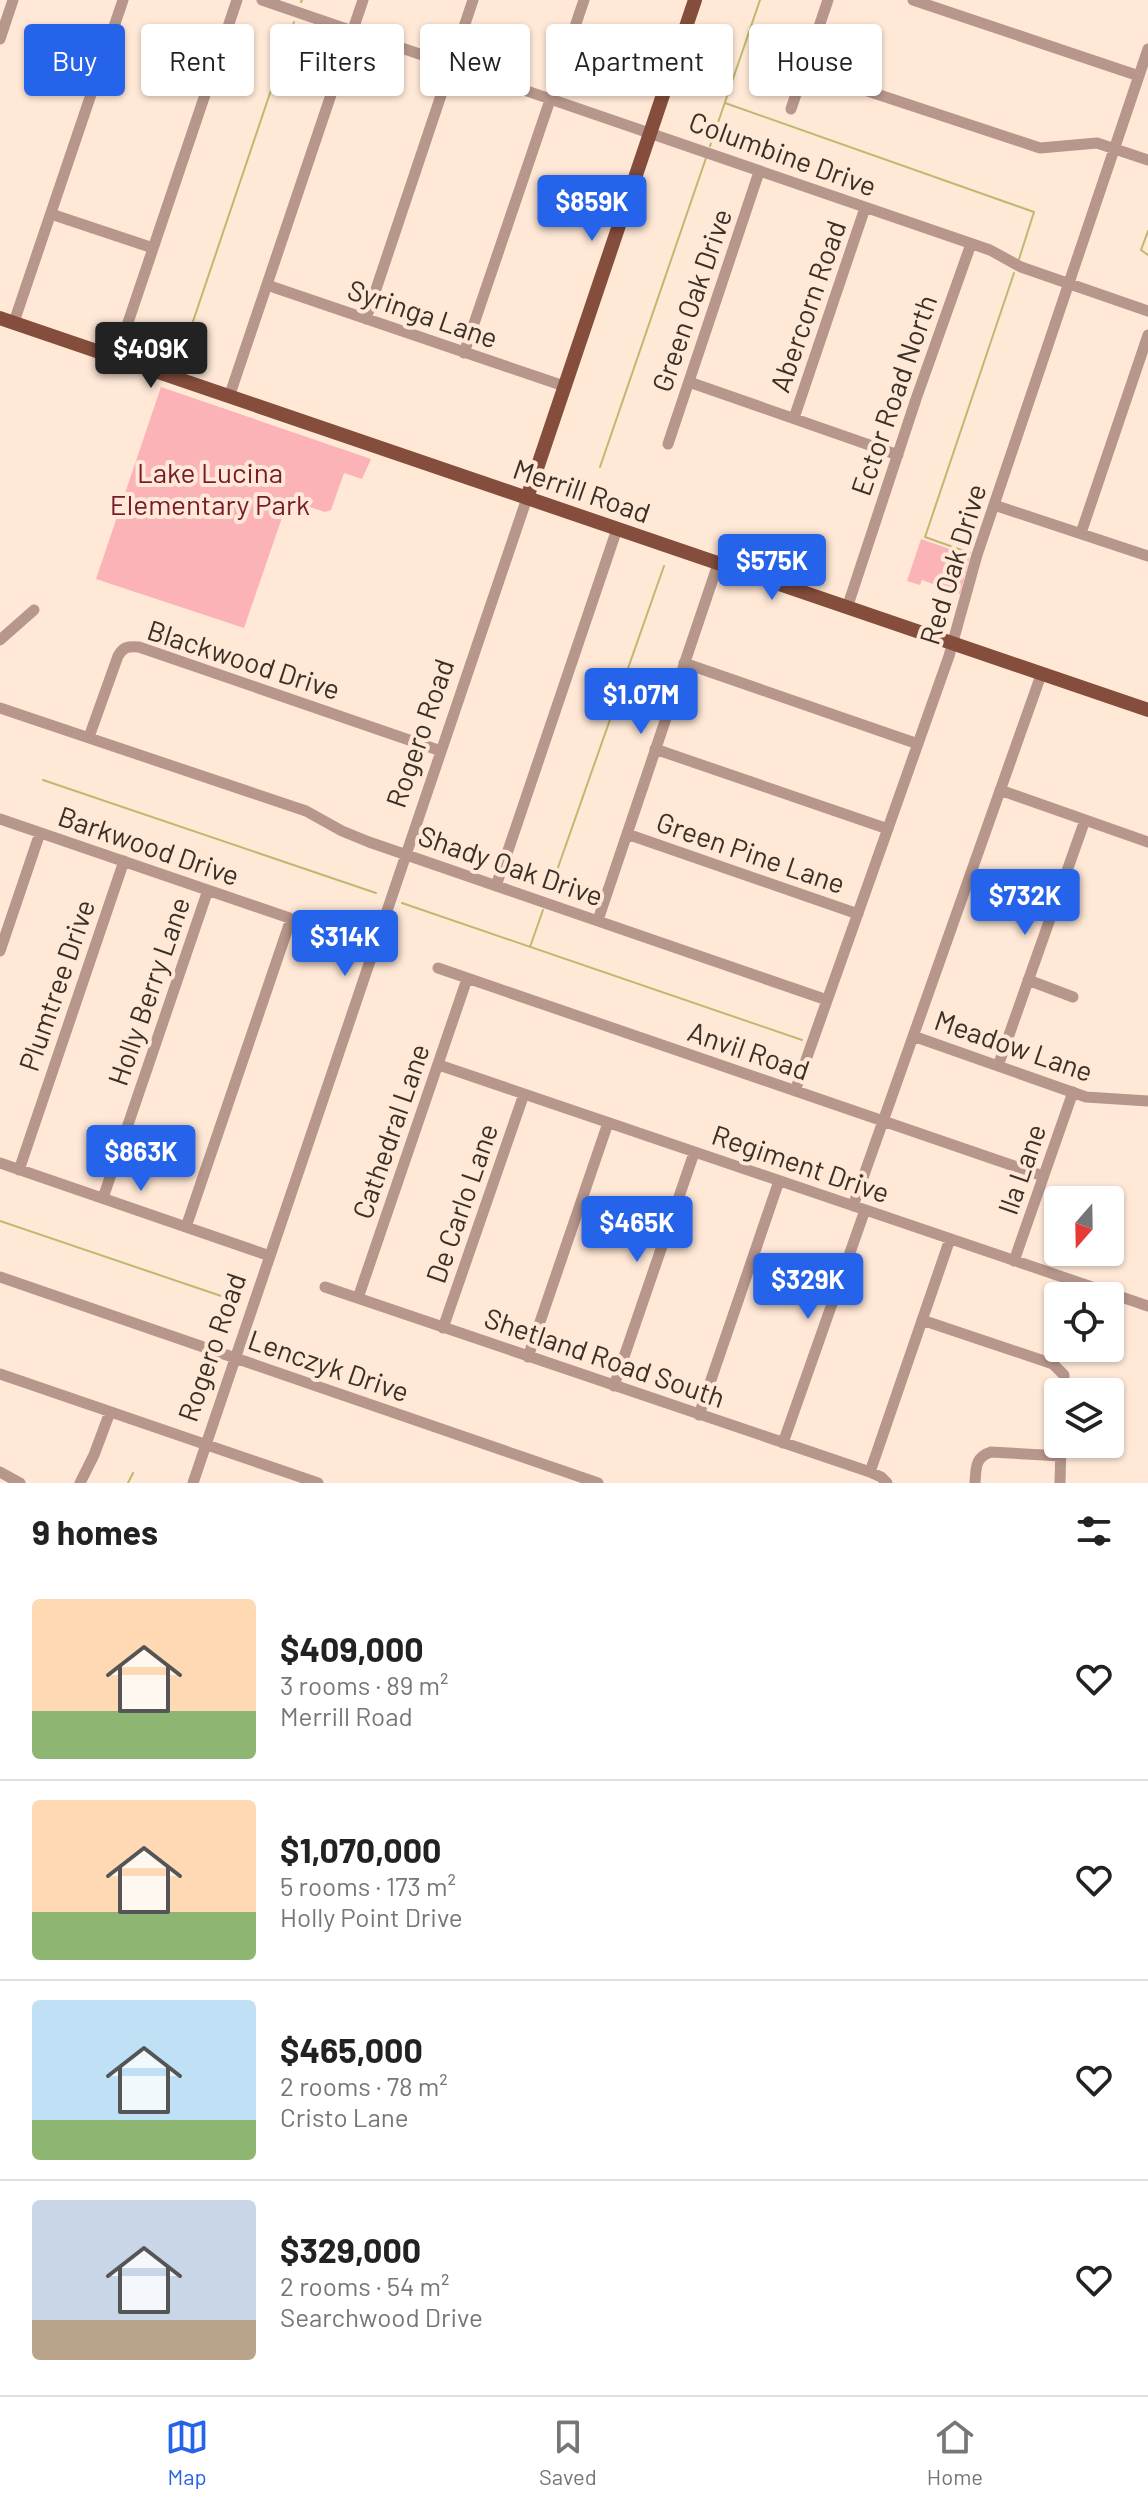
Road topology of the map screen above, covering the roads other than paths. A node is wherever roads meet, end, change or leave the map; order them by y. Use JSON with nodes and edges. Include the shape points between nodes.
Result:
{"nodes":[{"id":1,"x":13,"y":0,"type":"edge"},
{"id":2,"x":123,"y":0,"type":"edge"},
{"id":3,"x":237,"y":0,"type":"edge"},
{"id":4,"x":262,"y":0,"type":"edge"},
{"id":5,"x":363,"y":0,"type":"edge"},
{"id":6,"x":473,"y":0,"type":"edge"},
{"id":7,"x":584,"y":0,"type":"edge"},
{"id":8,"x":695,"y":0,"type":"edge"},
{"id":9,"x":828,"y":0,"type":"edge"},
{"id":10,"x":913,"y":0,"type":"edge"},
{"id":11,"x":332,"y":24,"type":"edge"},
{"id":12,"x":354,"y":24,"type":"edge"},
{"id":13,"x":465,"y":24,"type":"edge"},
{"id":14,"x":820,"y":24,"type":"edge"},
{"id":15,"x":0,"y":39,"type":"edge"},
{"id":16,"x":1148,"y":49,"type":"edge"},
{"id":17,"x":1139,"y":76,"type":"junction"},
{"id":18,"x":530,"y":91,"type":"edge"},
{"id":19,"x":330,"y":96,"type":"edge"},
{"id":20,"x":440,"y":96,"type":"edge"},
{"id":21,"x":795,"y":96,"type":"edge"},
{"id":22,"x":882,"y":96,"type":"edge"},
{"id":23,"x":551,"y":98,"type":"junction"},
{"id":24,"x":791,"y":109,"type":"dead end"},
{"id":25,"x":650,"y":132,"type":"junction"},
{"id":26,"x":1115,"y":148,"type":"junction"},
{"id":27,"x":1148,"y":160,"type":"edge"},
{"id":28,"x":759,"y":172,"type":"junction"},
{"id":29,"x":865,"y":208,"type":"junction"},
{"id":30,"x":51,"y":214,"type":"junction"},
{"id":31,"x":971,"y":244,"type":"junction"},
{"id":32,"x":153,"y":248,"type":"junction"},
{"id":33,"x":1069,"y":284,"type":"junction"},
{"id":34,"x":267,"y":285,"type":"junction"},
{"id":35,"x":1148,"y":311,"type":"edge"},
{"id":36,"x":366,"y":319,"type":"junction"},
{"id":37,"x":7,"y":320,"type":"edge"},
{"id":38,"x":1148,"y":335,"type":"edge"},
{"id":39,"x":464,"y":353,"type":"junction"},
{"id":40,"x":116,"y":358,"type":"junction"},
{"id":41,"x":689,"y":382,"type":"junction"},
{"id":42,"x":564,"y":386,"type":"junction"},
{"id":43,"x":229,"y":397,"type":"junction"},
{"id":44,"x":794,"y":418,"type":"junction"},
{"id":45,"x":668,"y":444,"type":"dead end"},
{"id":46,"x":898,"y":455,"type":"junction"},
{"id":47,"x":527,"y":498,"type":"junction"},
{"id":48,"x":994,"y":505,"type":"junction"},
{"id":49,"x":617,"y":529,"type":"junction"},
{"id":50,"x":1081,"y":533,"type":"junction"},
{"id":51,"x":1148,"y":556,"type":"edge"},
{"id":52,"x":718,"y":564,"type":"junction"},
{"id":53,"x":847,"y":608,"type":"junction"},
{"id":54,"x":34,"y":610,"type":"dead end"},
{"id":55,"x":0,"y":640,"type":"edge"},
{"id":56,"x":953,"y":644,"type":"junction"},
{"id":57,"x":684,"y":663,"type":"junction"},
{"id":58,"x":1041,"y":675,"type":"junction"},
{"id":59,"x":0,"y":708,"type":"edge"},
{"id":60,"x":1148,"y":710,"type":"edge"},
{"id":61,"x":89,"y":737,"type":"junction"},
{"id":62,"x":918,"y":744,"type":"junction"},
{"id":63,"x":655,"y":749,"type":"junction"},
{"id":64,"x":441,"y":751,"type":"junction"},
{"id":65,"x":1000,"y":790,"type":"junction"},
{"id":66,"x":0,"y":819,"type":"edge"},
{"id":67,"x":1085,"y":820,"type":"junction"},
{"id":68,"x":888,"y":829,"type":"junction"},
{"id":69,"x":40,"y":833,"type":"junction"},
{"id":70,"x":627,"y":834,"type":"junction"},
{"id":71,"x":1148,"y":842,"type":"edge"},
{"id":72,"x":405,"y":855,"type":"junction"},
{"id":73,"x":124,"y":861,"type":"junction"},
{"id":74,"x":496,"y":886,"type":"junction"},
{"id":75,"x":208,"y":890,"type":"junction"},
{"id":76,"x":858,"y":914,"type":"junction"},
{"id":77,"x":291,"y":919,"type":"junction"},
{"id":78,"x":598,"y":920,"type":"junction"},
{"id":79,"x":374,"y":947,"type":"junction"},
{"id":80,"x":0,"y":951,"type":"edge"},
{"id":81,"x":438,"y":968,"type":"dead end"},
{"id":82,"x":467,"y":979,"type":"junction"},
{"id":83,"x":1028,"y":980,"type":"junction"},
{"id":84,"x":1073,"y":997,"type":"dead end"},
{"id":85,"x":827,"y":1000,"type":"junction"},
{"id":86,"x":913,"y":1036,"type":"junction"},
{"id":87,"x":439,"y":1065,"type":"junction"},
{"id":88,"x":998,"y":1066,"type":"junction"},
{"id":89,"x":795,"y":1091,"type":"junction"},
{"id":90,"x":1073,"y":1092,"type":"junction"},
{"id":91,"x":524,"y":1094,"type":"junction"},
{"id":92,"x":1148,"y":1101,"type":"edge"},
{"id":93,"x":883,"y":1121,"type":"junction"},
{"id":94,"x":608,"y":1123,"type":"junction"},
{"id":95,"x":694,"y":1153,"type":"junction"},
{"id":96,"x":0,"y":1163,"type":"edge"},
{"id":97,"x":19,"y":1170,"type":"junction"},
{"id":98,"x":1043,"y":1176,"type":"junction"},
{"id":99,"x":779,"y":1181,"type":"junction"},
{"id":100,"x":103,"y":1198,"type":"junction"},
{"id":101,"x":859,"y":1208,"type":"junction"},
{"id":102,"x":186,"y":1227,"type":"junction"},
{"id":103,"x":950,"y":1239,"type":"junction"},
{"id":104,"x":270,"y":1256,"type":"junction"},
{"id":105,"x":1014,"y":1261,"type":"junction"},
{"id":106,"x":0,"y":1277,"type":"edge"},
{"id":107,"x":325,"y":1287,"type":"dead end"},
{"id":108,"x":358,"y":1298,"type":"junction"},
{"id":109,"x":1148,"y":1306,"type":"edge"},
{"id":110,"x":922,"y":1320,"type":"junction"},
{"id":111,"x":443,"y":1328,"type":"junction"},
{"id":112,"x":528,"y":1357,"type":"junction"},
{"id":113,"x":235,"y":1358,"type":"junction"},
{"id":114,"x":0,"y":1374,"type":"edge"},
{"id":115,"x":1064,"y":1378,"type":"edge"},
{"id":116,"x":614,"y":1386,"type":"junction"},
{"id":117,"x":110,"y":1412,"type":"junction"},
{"id":118,"x":699,"y":1415,"type":"junction"},
{"id":119,"x":783,"y":1443,"type":"junction"},
{"id":120,"x":206,"y":1445,"type":"junction"},
{"id":121,"x":1044,"y":1450,"type":"edge"},
{"id":122,"x":1061,"y":1458,"type":"edge"},
{"id":123,"x":0,"y":1472,"type":"edge"},
{"id":124,"x":870,"y":1472,"type":"junction"},
{"id":125,"x":20,"y":1483,"type":"edge"},
{"id":126,"x":80,"y":1483,"type":"edge"},
{"id":127,"x":193,"y":1483,"type":"edge"},
{"id":128,"x":318,"y":1483,"type":"edge"},
{"id":129,"x":598,"y":1483,"type":"edge"},
{"id":130,"x":887,"y":1483,"type":"edge"},
{"id":131,"x":975,"y":1483,"type":"edge"},
{"id":132,"x":1060,"y":1483,"type":"edge"}],
"edges":[{"from":1,"to":15,"type":"street"},
{"from":2,"to":30,"type":"street"},
{"from":3,"to":32,"type":"street"},
{"from":4,"to":11,"type":"street","name":"Columbine Drive"},
{"from":5,"to":12,"type":"street"},
{"from":6,"to":13,"type":"street"},
{"from":7,"to":23,"type":"street"},
{"from":8,"to":25,"type":"main road","name":"Rogero Road"},
{"from":9,"to":14,"type":"street"},
{"from":10,"to":17,"type":"street"},
{"from":16,"to":17,"type":"street","name":"Red Oak Drive"},
{"from":17,"to":26,"type":"street","name":"Red Oak Drive"},
{"from":18,"to":23,"type":"street","name":"Columbine Drive"},
{"from":19,"to":34,"type":"street"},
{"from":20,"to":36,"type":"street"},
{"from":21,"to":24,"type":"street"},
{"from":22,"to":26,"type":"street","via":[[1040,148],[1097,143]]},
{"from":23,"to":25,"type":"street","name":"Columbine Drive"},
{"from":23,"to":39,"type":"street"},
{"from":25,"to":28,"type":"street","name":"Columbine Drive"},
{"from":25,"to":42,"type":"main road","name":"Rogero Road"},
{"from":26,"to":27,"type":"street"},
{"from":26,"to":33,"type":"street","name":"Red Oak Drive"},
{"from":28,"to":29,"type":"street","name":"Columbine Drive"},
{"from":28,"to":41,"type":"street","name":"Green Oak Drive"},
{"from":29,"to":31,"type":"street","name":"Columbine Drive"},
{"from":29,"to":44,"type":"street","name":"Abercorn Road"},
{"from":30,"to":32,"type":"street"},
{"from":30,"to":37,"type":"street"},
{"from":31,"to":33,"type":"street","name":"Columbine Drive"},
{"from":31,"to":46,"type":"street","name":"Ector Road North"},
{"from":32,"to":40,"type":"street"},
{"from":33,"to":35,"type":"street","name":"Columbine Drive"},
{"from":33,"to":48,"type":"street","name":"Red Oak Drive"},
{"from":34,"to":36,"type":"street","name":"Syringa Lane"},
{"from":34,"to":43,"type":"street"},
{"from":36,"to":39,"type":"street","name":"Syringa Lane"},
{"from":37,"to":40,"type":"main road","name":"Merrill Road"},
{"from":38,"to":50,"type":"street"},
{"from":39,"to":42,"type":"street","name":"Syringa Lane"},
{"from":40,"to":43,"type":"main road","name":"Merrill Road"},
{"from":41,"to":44,"type":"street"},
{"from":41,"to":45,"type":"street","name":"Green Oak Drive"},
{"from":42,"to":47,"type":"main road","name":"Rogero Road"},
{"from":43,"to":47,"type":"main road","name":"Merrill Road"},
{"from":44,"to":46,"type":"street"},
{"from":46,"to":53,"type":"street","name":"Ector Road North"},
{"from":47,"to":49,"type":"main road","name":"Merrill Road"},
{"from":47,"to":64,"type":"street","name":"Rogero Road"},
{"from":48,"to":50,"type":"street"},
{"from":48,"to":56,"type":"street","name":"Red Oak Drive"},
{"from":49,"to":52,"type":"main road","name":"Merrill Road"},
{"from":49,"to":74,"type":"street"},
{"from":50,"to":51,"type":"street"},
{"from":52,"to":53,"type":"main road","name":"Merrill Road"},
{"from":52,"to":57,"type":"street"},
{"from":53,"to":56,"type":"main road","name":"Merrill Road"},
{"from":54,"to":55,"type":"street"},
{"from":56,"to":58,"type":"main road","name":"Merrill Road"},
{"from":56,"to":62,"type":"street","name":"Red Oak Drive"},
{"from":57,"to":62,"type":"street"},
{"from":57,"to":63,"type":"street"},
{"from":58,"to":60,"type":"main road","name":"Merrill Road"},
{"from":58,"to":65,"type":"street"},
{"from":59,"to":61,"type":"street","name":"Shady Oak Drive"},
{"from":61,"to":64,"type":"street","name":"Blackwood Drive","via":[[118,656],[129,646]]},
{"from":61,"to":72,"type":"street","name":"Shady Oak Drive","via":[[306,811]]},
{"from":62,"to":68,"type":"street","name":"Red Oak Drive"},
{"from":63,"to":68,"type":"street"},
{"from":63,"to":70,"type":"street"},
{"from":64,"to":72,"type":"street","name":"Rogero Road"},
{"from":65,"to":67,"type":"street"},
{"from":65,"to":86,"type":"street"},
{"from":66,"to":69,"type":"street","name":"Barkwood Drive"},
{"from":67,"to":71,"type":"street"},
{"from":67,"to":83,"type":"street"},
{"from":68,"to":76,"type":"street","name":"Red Oak Drive"},
{"from":69,"to":73,"type":"street","name":"Barkwood Drive"},
{"from":69,"to":80,"type":"street"},
{"from":70,"to":76,"type":"street","name":"Green Pine Lane"},
{"from":70,"to":78,"type":"street"},
{"from":72,"to":74,"type":"street","name":"Shady Oak Drive"},
{"from":72,"to":79,"type":"street","name":"Rogero Road"},
{"from":73,"to":75,"type":"street","name":"Barkwood Drive"},
{"from":73,"to":97,"type":"street","name":"Plumtree Drive"},
{"from":74,"to":78,"type":"street","name":"Shady Oak Drive"},
{"from":75,"to":77,"type":"street","name":"Barkwood Drive"},
{"from":75,"to":100,"type":"street","name":"Holly Berry Lane"},
{"from":76,"to":85,"type":"street","name":"Red Oak Drive"},
{"from":77,"to":79,"type":"street","name":"Barkwood Drive"},
{"from":77,"to":102,"type":"street"},
{"from":78,"to":85,"type":"street","name":"Shady Oak Drive"},
{"from":79,"to":104,"type":"street","name":"Rogero Road"},
{"from":81,"to":82,"type":"street","name":"Anvil Road"},
{"from":82,"to":87,"type":"street","name":"Cathedral Lane"},
{"from":82,"to":89,"type":"street","name":"Anvil Road"},
{"from":83,"to":84,"type":"street"},
{"from":83,"to":88,"type":"street"},
{"from":85,"to":89,"type":"street","name":"Red Oak Drive"},
{"from":86,"to":88,"type":"street","name":"Meadow Lane"},
{"from":86,"to":93,"type":"street"},
{"from":87,"to":91,"type":"street","name":"Regiment Drive"},
{"from":87,"to":108,"type":"street","name":"Cathedral Lane"},
{"from":88,"to":90,"type":"street","name":"Meadow Lane"},
{"from":89,"to":93,"type":"street","name":"Anvil Road"},
{"from":90,"to":92,"type":"street","name":"Meadow Lane"},
{"from":90,"to":98,"type":"street","name":"Ila Lane"},
{"from":91,"to":94,"type":"street","name":"Regiment Drive"},
{"from":91,"to":111,"type":"street","name":"De Carlo Lane"},
{"from":93,"to":98,"type":"street","name":"Anvil Road"},
{"from":93,"to":101,"type":"street"},
{"from":94,"to":95,"type":"street","name":"Regiment Drive"},
{"from":94,"to":112,"type":"street"},
{"from":95,"to":99,"type":"street","name":"Regiment Drive"},
{"from":95,"to":116,"type":"street"},
{"from":96,"to":97,"type":"street"},
{"from":97,"to":100,"type":"street"},
{"from":98,"to":105,"type":"street","name":"Ila Lane"},
{"from":99,"to":101,"type":"street","name":"Regiment Drive"},
{"from":99,"to":118,"type":"street"},
{"from":100,"to":102,"type":"street"},
{"from":101,"to":103,"type":"street","name":"Regiment Drive"},
{"from":101,"to":119,"type":"street"},
{"from":102,"to":104,"type":"street"},
{"from":103,"to":105,"type":"street","name":"Regiment Drive"},
{"from":103,"to":110,"type":"street"},
{"from":104,"to":113,"type":"street","name":"Rogero Road"},
{"from":105,"to":109,"type":"street","name":"Regiment Drive"},
{"from":106,"to":113,"type":"street","name":"Lenczyk Drive"},
{"from":107,"to":108,"type":"street","name":"Shetland Road South"},
{"from":108,"to":111,"type":"street","name":"Shetland Road South"},
{"from":110,"to":115,"type":"street","via":[[1053,1364]]},
{"from":110,"to":124,"type":"street"},
{"from":111,"to":112,"type":"street","name":"Shetland Road South"},
{"from":112,"to":116,"type":"street","name":"Shetland Road South"},
{"from":113,"to":120,"type":"street","name":"Rogero Road"},
{"from":113,"to":129,"type":"street","name":"Lenczyk Drive"},
{"from":114,"to":117,"type":"street"},
{"from":116,"to":118,"type":"street","name":"Shetland Road South"},
{"from":117,"to":120,"type":"street"},
{"from":117,"to":126,"type":"street"},
{"from":118,"to":119,"type":"street","name":"Shetland Road South"},
{"from":119,"to":124,"type":"street","name":"Shetland Road South"},
{"from":120,"to":127,"type":"street","name":"Rogero Road"},
{"from":120,"to":128,"type":"street"},
{"from":121,"to":131,"type":"street","via":[[991,1452],[980,1458]]},
{"from":122,"to":132,"type":"street"},
{"from":123,"to":125,"type":"street"},
{"from":124,"to":130,"type":"street","name":"Shetland Road South"}]}
